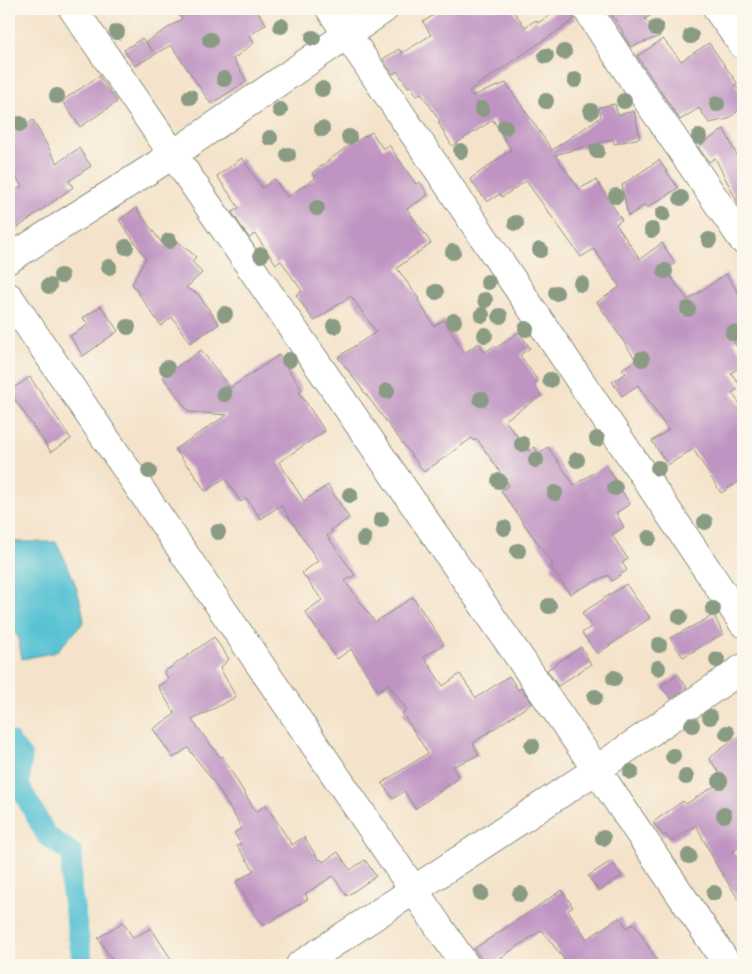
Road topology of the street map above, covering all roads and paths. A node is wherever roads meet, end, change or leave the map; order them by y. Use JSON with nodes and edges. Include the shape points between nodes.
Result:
{"nodes":[{"id":1,"x":73,"y":9,"type":"edge"},
{"id":2,"x":330,"y":9,"type":"edge"},
{"id":3,"x":384,"y":9,"type":"edge"},
{"id":4,"x":587,"y":9,"type":"edge"},
{"id":5,"x":717,"y":9,"type":"edge"},
{"id":6,"x":348,"y":34,"type":"junction"},
{"id":7,"x":743,"y":45,"type":"edge"},
{"id":8,"x":174,"y":154,"type":"junction"},
{"id":9,"x":743,"y":240,"type":"edge"},
{"id":10,"x":9,"y":258,"type":"edge"},
{"id":11,"x":9,"y":297,"type":"edge"},
{"id":12,"x":743,"y":623,"type":"edge"},
{"id":13,"x":743,"y":668,"type":"edge"},
{"id":14,"x":596,"y":770,"type":"junction"},
{"id":15,"x":414,"y":891,"type":"junction"},
{"id":16,"x":300,"y":965,"type":"edge"},
{"id":17,"x":465,"y":965,"type":"edge"},
{"id":18,"x":728,"y":965,"type":"edge"}],
"edges":[{"from":1,"to":8,"type":"street"},
{"from":2,"to":6,"type":"street"},
{"from":3,"to":6,"type":"street"},
{"from":4,"to":9,"type":"street"},
{"from":5,"to":7,"type":"street"},
{"from":6,"to":8,"type":"street"},
{"from":6,"to":12,"type":"street"},
{"from":8,"to":10,"type":"street"},
{"from":8,"to":14,"type":"street"},
{"from":11,"to":15,"type":"street"},
{"from":13,"to":14,"type":"street"},
{"from":14,"to":15,"type":"street"},
{"from":14,"to":18,"type":"street"},
{"from":15,"to":16,"type":"street"},
{"from":15,"to":17,"type":"street"}]}
